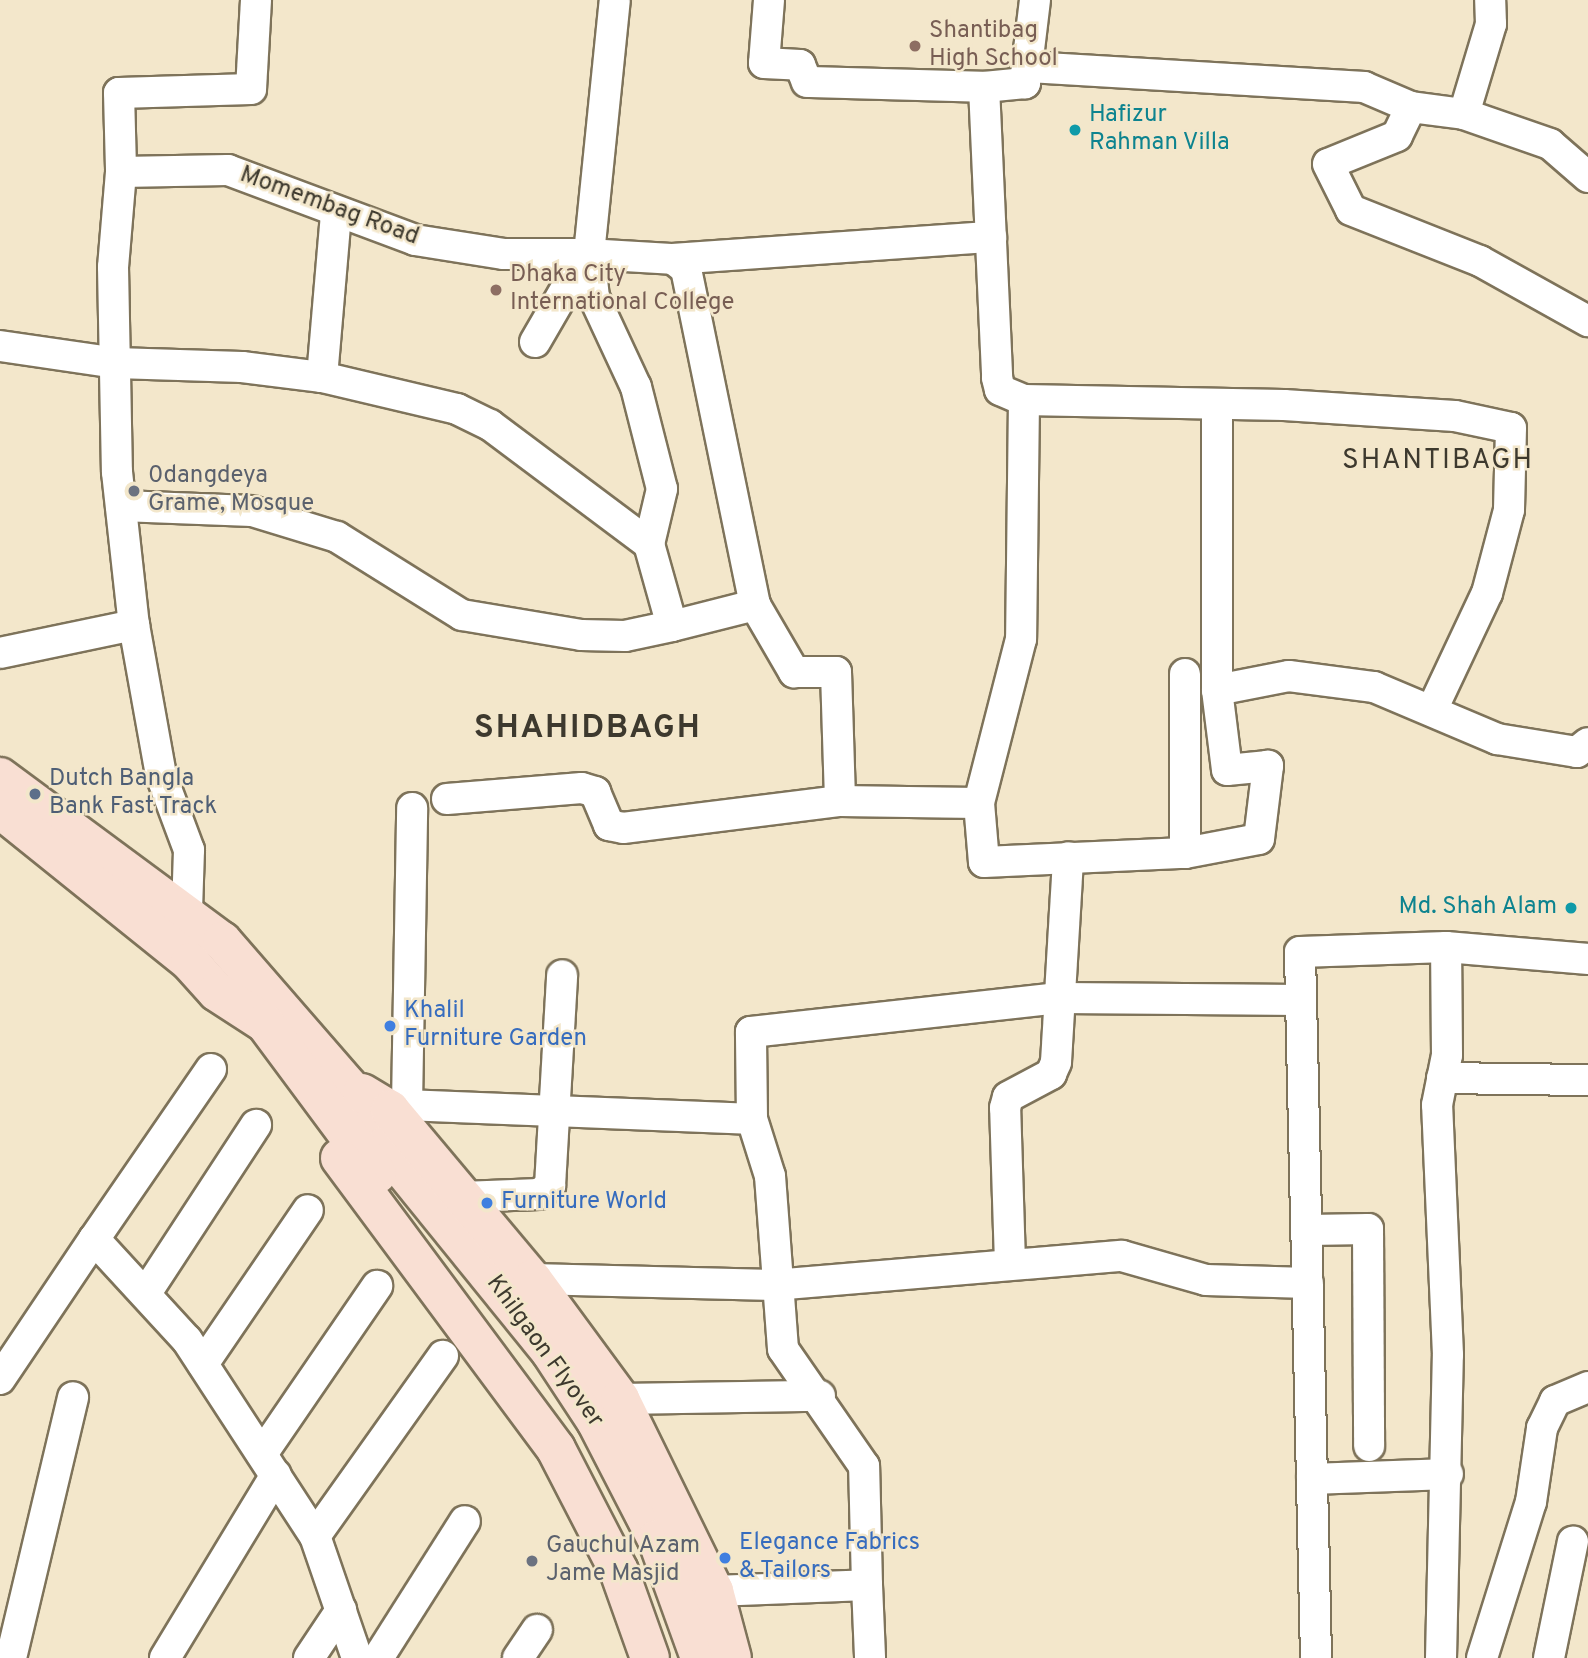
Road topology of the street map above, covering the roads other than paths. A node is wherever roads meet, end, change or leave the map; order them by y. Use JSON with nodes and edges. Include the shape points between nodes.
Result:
{"nodes":[{"id":1,"x":256,"y":0,"type":"edge"},
{"id":2,"x":615,"y":0,"type":"edge"},
{"id":3,"x":769,"y":0,"type":"edge"},
{"id":4,"x":1035,"y":0,"type":"edge"},
{"id":5,"x":1490,"y":0,"type":"edge"},
{"id":6,"x":1027,"y":75,"type":"junction"},
{"id":7,"x":984,"y":87,"type":"junction"},
{"id":8,"x":1411,"y":107,"type":"junction"},
{"id":9,"x":1464,"y":114,"type":"junction"},
{"id":10,"x":121,"y":172,"type":"junction"},
{"id":11,"x":1588,"y":177,"type":"edge"},
{"id":12,"x":337,"y":212,"type":"junction"},
{"id":13,"x":991,"y":237,"type":"junction"},
{"id":14,"x":588,"y":254,"type":"junction"},
{"id":15,"x":673,"y":259,"type":"junction"},
{"id":16,"x":1588,"y":321,"type":"edge"},
{"id":17,"x":535,"y":342,"type":"dead end"},
{"id":18,"x":0,"y":346,"type":"edge"},
{"id":19,"x":116,"y":363,"type":"junction"},
{"id":20,"x":322,"y":377,"type":"junction"},
{"id":21,"x":1024,"y":400,"type":"junction"},
{"id":22,"x":1217,"y":404,"type":"junction"},
{"id":23,"x":121,"y":506,"type":"junction"},
{"id":24,"x":649,"y":544,"type":"junction"},
{"id":25,"x":755,"y":606,"type":"junction"},
{"id":26,"x":134,"y":625,"type":"junction"},
{"id":27,"x":672,"y":626,"type":"junction"},
{"id":28,"x":0,"y":653,"type":"edge"},
{"id":29,"x":1185,"y":674,"type":"dead end"},
{"id":30,"x":1217,"y":690,"type":"junction"},
{"id":31,"x":1433,"y":708,"type":"junction"},
{"id":32,"x":1588,"y":744,"type":"edge"},
{"id":33,"x":0,"y":777,"type":"edge"},
{"id":34,"x":447,"y":799,"type":"dead end"},
{"id":35,"x":840,"y":801,"type":"junction"},
{"id":36,"x":979,"y":803,"type":"junction"},
{"id":37,"x":412,"y":808,"type":"dead end"},
{"id":38,"x":0,"y":809,"type":"edge"},
{"id":39,"x":1185,"y":853,"type":"junction"},
{"id":40,"x":1068,"y":857,"type":"junction"},
{"id":41,"x":187,"y":911,"type":"junction"},
{"id":42,"x":1447,"y":947,"type":"junction"},
{"id":43,"x":1588,"y":959,"type":"edge"},
{"id":44,"x":562,"y":975,"type":"dead end"},
{"id":45,"x":1061,"y":998,"type":"junction"},
{"id":46,"x":1299,"y":1000,"type":"junction"},
{"id":47,"x":211,"y":1069,"type":"dead end"},
{"id":48,"x":1442,"y":1078,"type":"junction"},
{"id":49,"x":1588,"y":1080,"type":"edge"},
{"id":50,"x":335,"y":1097,"type":"junction"},
{"id":51,"x":551,"y":1110,"type":"junction"},
{"id":52,"x":752,"y":1119,"type":"junction"},
{"id":53,"x":256,"y":1125,"type":"dead end"},
{"id":54,"x":386,"y":1130,"type":"junction"},
{"id":55,"x":462,"y":1197,"type":"junction"},
{"id":56,"x":308,"y":1210,"type":"dead end"},
{"id":57,"x":1309,"y":1230,"type":"junction"},
{"id":58,"x":94,"y":1239,"type":"junction"},
{"id":59,"x":1010,"y":1263,"type":"junction"},
{"id":60,"x":532,"y":1279,"type":"junction"},
{"id":61,"x":1308,"y":1283,"type":"junction"},
{"id":62,"x":774,"y":1285,"type":"junction"},
{"id":63,"x":377,"y":1286,"type":"dead end"},
{"id":64,"x":146,"y":1293,"type":"junction"},
{"id":65,"x":443,"y":1356,"type":"dead end"},
{"id":66,"x":203,"y":1364,"type":"junction"},
{"id":67,"x":0,"y":1379,"type":"edge"},
{"id":68,"x":1588,"y":1387,"type":"edge"},
{"id":69,"x":73,"y":1396,"type":"dead end"},
{"id":70,"x":820,"y":1396,"type":"junction"},
{"id":71,"x":620,"y":1399,"type":"junction"},
{"id":72,"x":1369,"y":1446,"type":"dead end"},
{"id":73,"x":269,"y":1464,"type":"junction"},
{"id":74,"x":1448,"y":1474,"type":"junction"},
{"id":75,"x":1312,"y":1479,"type":"junction"},
{"id":76,"x":465,"y":1521,"type":"dead end"},
{"id":77,"x":315,"y":1536,"type":"junction"},
{"id":78,"x":1573,"y":1542,"type":"dead end"},
{"id":79,"x":867,"y":1585,"type":"junction"},
{"id":80,"x":714,"y":1591,"type":"junction"},
{"id":81,"x":341,"y":1610,"type":"junction"},
{"id":82,"x":537,"y":1630,"type":"dead end"},
{"id":83,"x":11,"y":1658,"type":"edge"},
{"id":84,"x":165,"y":1658,"type":"edge"},
{"id":85,"x":309,"y":1658,"type":"edge"},
{"id":86,"x":357,"y":1658,"type":"edge"},
{"id":87,"x":378,"y":1658,"type":"edge"},
{"id":88,"x":518,"y":1658,"type":"edge"},
{"id":89,"x":650,"y":1658,"type":"edge"},
{"id":90,"x":678,"y":1658,"type":"edge"},
{"id":91,"x":700,"y":1658,"type":"edge"},
{"id":92,"x":732,"y":1658,"type":"edge"},
{"id":93,"x":870,"y":1658,"type":"edge"},
{"id":94,"x":1316,"y":1658,"type":"edge"},
{"id":95,"x":1441,"y":1658,"type":"edge"},
{"id":96,"x":1482,"y":1658,"type":"edge"},
{"id":97,"x":1549,"y":1658,"type":"edge"}],
"edges":[{"from":1,"to":10,"type":"street","via":[[251,89],[247,94],[119,93]]},
{"from":2,"to":14,"type":"street"},
{"from":3,"to":7,"type":"street","via":[[764,63],[800,65],[807,82]]},
{"from":4,"to":6,"type":"street"},
{"from":5,"to":9,"type":"street","via":[[1491,24]]},
{"from":6,"to":7,"type":"street"},
{"from":6,"to":8,"type":"street","via":[[1364,86]]},
{"from":7,"to":13,"type":"street"},
{"from":8,"to":9,"type":"street"},
{"from":8,"to":16,"type":"street","via":[[1397,136],[1328,164],[1351,210],[1480,261]]},
{"from":9,"to":11,"type":"street","via":[[1550,144]]},
{"from":10,"to":12,"type":"street","name":"Momembag Road","via":[[228,170]]},
{"from":10,"to":19,"type":"street","via":[[113,267]]},
{"from":12,"to":14,"type":"street","name":"Momembag Road","via":[[415,240],[503,254]]},
{"from":12,"to":20,"type":"street"},
{"from":13,"to":15,"type":"street","name":"Momembag Road"},
{"from":13,"to":21,"type":"street","via":[[997,378],[1000,390]]},
{"from":14,"to":15,"type":"street","name":"Momembag Road"},
{"from":14,"to":17,"type":"street"},
{"from":14,"to":24,"type":"street","via":[[594,297],[636,387],[662,489]]},
{"from":15,"to":25,"type":"street","via":[[686,269]]},
{"from":18,"to":19,"type":"street"},
{"from":19,"to":20,"type":"street"},
{"from":19,"to":23,"type":"street"},
{"from":20,"to":24,"type":"street","via":[[474,415]]},
{"from":21,"to":22,"type":"street"},
{"from":21,"to":36,"type":"street","via":[[1021,639]]},
{"from":22,"to":30,"type":"street"},
{"from":22,"to":31,"type":"street","via":[[1455,416],[1511,428],[1508,510],[1487,593]]},
{"from":23,"to":26,"type":"street"},
{"from":23,"to":27,"type":"street","via":[[252,511],[337,537],[461,615],[581,635],[625,636]]},
{"from":24,"to":27,"type":"street"},
{"from":25,"to":27,"type":"street"},
{"from":25,"to":35,"type":"street","via":[[794,672],[836,673]]},
{"from":26,"to":28,"type":"street"},
{"from":26,"to":41,"type":"street","via":[[167,799],[189,850]]},
{"from":29,"to":39,"type":"street"},
{"from":30,"to":31,"type":"street","via":[[1289,676],[1374,687]]},
{"from":30,"to":39,"type":"street","via":[[1227,770],[1268,766],[1259,839]]},
{"from":31,"to":32,"type":"street","via":[[1497,739],[1577,752]]},
{"from":33,"to":41,"type":"main road"},
{"from":34,"to":35,"type":"street","via":[[582,788],[595,792],[609,825],[623,828]]},
{"from":35,"to":36,"type":"street"},
{"from":36,"to":40,"type":"street","via":[[984,862]]},
{"from":37,"to":54,"type":"street"},
{"from":38,"to":50,"type":"main road","via":[[190,962],[217,992],[265,1023]]},
{"from":39,"to":40,"type":"street"},
{"from":40,"to":45,"type":"street"},
{"from":41,"to":50,"type":"main road","via":[[222,941]]},
{"from":42,"to":43,"type":"street"},
{"from":42,"to":46,"type":"street","via":[[1306,948],[1297,962]]},
{"from":42,"to":48,"type":"street"},
{"from":44,"to":51,"type":"street"},
{"from":45,"to":46,"type":"street"},
{"from":45,"to":52,"type":"street","via":[[751,1032]]},
{"from":45,"to":59,"type":"street","via":[[1051,1074],[1020,1086],[1005,1108]]},
{"from":46,"to":57,"type":"street"},
{"from":47,"to":58,"type":"street"},
{"from":48,"to":49,"type":"street"},
{"from":48,"to":74,"type":"street","via":[[1437,1105]]},
{"from":50,"to":54,"type":"main road"},
{"from":50,"to":54,"type":"main road"},
{"from":50,"to":89,"type":"main road","via":[[356,1184],[456,1307],[556,1449],[619,1571]]},
{"from":51,"to":52,"type":"street"},
{"from":51,"to":54,"type":"street"},
{"from":51,"to":55,"type":"street","via":[[546,1192]]},
{"from":52,"to":62,"type":"street","via":[[770,1176]]},
{"from":53,"to":64,"type":"street"},
{"from":54,"to":55,"type":"main road"},
{"from":54,"to":90,"type":"main road","name":"Khilgaon Flyover","via":[[572,1419],[644,1557]]},
{"from":54,"to":91,"type":"main road","name":"Khilgaon Flyover","via":[[550,1351],[596,1421],[657,1539]]},
{"from":55,"to":60,"type":"main road"},
{"from":56,"to":66,"type":"street"},
{"from":57,"to":61,"type":"street"},
{"from":57,"to":72,"type":"street","via":[[1368,1229]]},
{"from":58,"to":64,"type":"street"},
{"from":58,"to":67,"type":"street"},
{"from":59,"to":61,"type":"street","via":[[1122,1256],[1206,1280]]},
{"from":59,"to":62,"type":"street"},
{"from":60,"to":62,"type":"street"},
{"from":60,"to":71,"type":"main road"},
{"from":61,"to":75,"type":"street"},
{"from":62,"to":70,"type":"street","via":[[783,1349]]},
{"from":63,"to":73,"type":"street"},
{"from":64,"to":66,"type":"street"},
{"from":65,"to":77,"type":"street"},
{"from":66,"to":73,"type":"street"},
{"from":68,"to":96,"type":"street","via":[[1555,1401],[1542,1428],[1531,1502]]},
{"from":69,"to":83,"type":"street"},
{"from":70,"to":71,"type":"street"},
{"from":70,"to":79,"type":"street","via":[[864,1466]]},
{"from":71,"to":80,"type":"main road"},
{"from":73,"to":77,"type":"street"},
{"from":73,"to":84,"type":"street"},
{"from":74,"to":75,"type":"street"},
{"from":74,"to":95,"type":"street"},
{"from":75,"to":94,"type":"street"},
{"from":76,"to":87,"type":"street"},
{"from":77,"to":81,"type":"street"},
{"from":78,"to":97,"type":"street"},
{"from":79,"to":80,"type":"street"},
{"from":79,"to":93,"type":"street"},
{"from":80,"to":92,"type":"main road"},
{"from":81,"to":85,"type":"street"},
{"from":81,"to":86,"type":"street"},
{"from":82,"to":88,"type":"street"}]}
